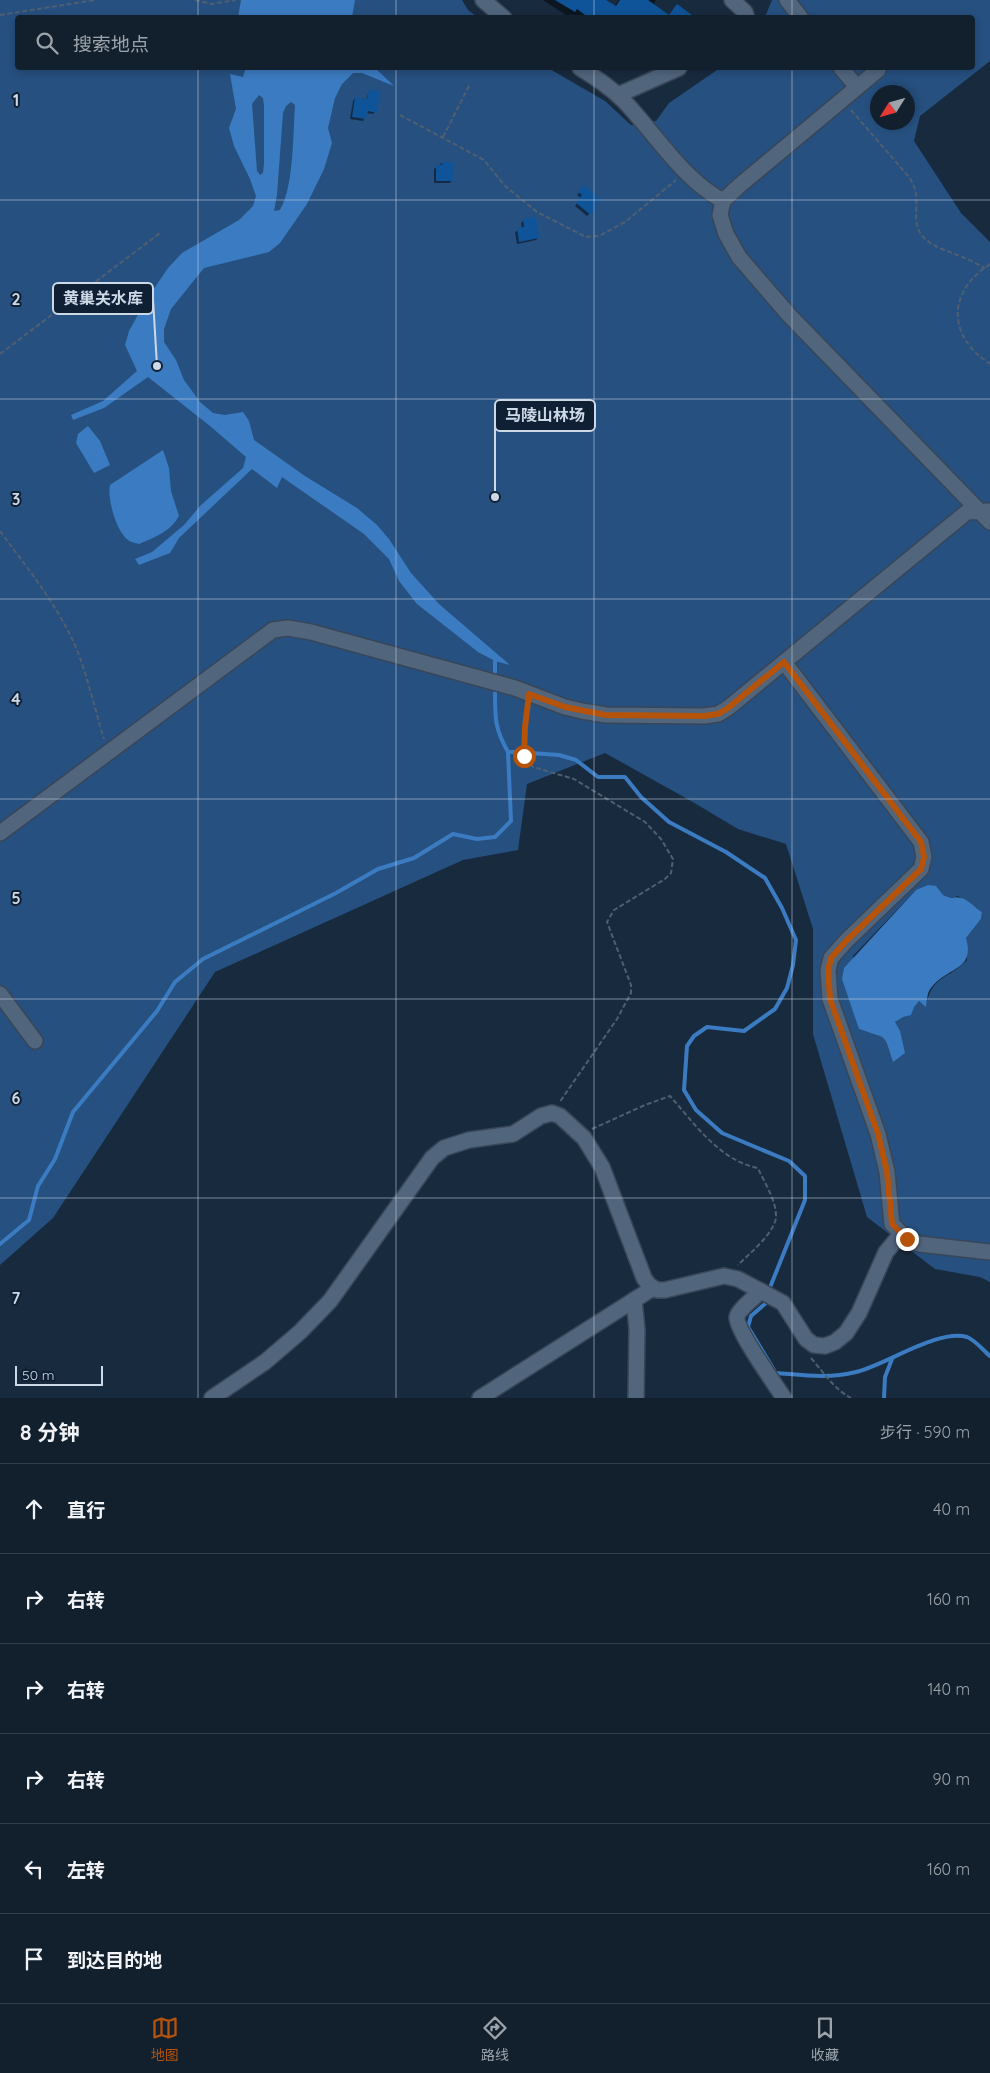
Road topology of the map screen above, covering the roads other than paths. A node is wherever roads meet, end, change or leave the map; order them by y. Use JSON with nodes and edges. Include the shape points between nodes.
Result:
{"nodes":[{"id":1,"x":483,"y":0,"type":"edge"},
{"id":2,"x":732,"y":0,"type":"edge"},
{"id":3,"x":787,"y":0,"type":"edge"},
{"id":4,"x":500,"y":15,"type":"edge"},
{"id":5,"x":746,"y":15,"type":"edge"},
{"id":6,"x":799,"y":15,"type":"edge"},
{"id":7,"x":583,"y":70,"type":"edge"},
{"id":8,"x":674,"y":70,"type":"edge"},
{"id":9,"x":842,"y":70,"type":"edge"},
{"id":10,"x":878,"y":70,"type":"dead end"},
{"id":11,"x":853,"y":90,"type":"junction"},
{"id":12,"x":618,"y":95,"type":"junction"},
{"id":13,"x":723,"y":201,"type":"junction"},
{"id":14,"x":984,"y":511,"type":"edge"},
{"id":15,"x":990,"y":522,"type":"edge"},
{"id":16,"x":784,"y":662,"type":"junction"},
{"id":17,"x":0,"y":833,"type":"edge"},
{"id":18,"x":0,"y":994,"type":"edge"},
{"id":19,"x":35,"y":1041,"type":"dead end"},
{"id":20,"x":901,"y":1234,"type":"junction"},
{"id":21,"x":990,"y":1252,"type":"edge"},
{"id":22,"x":653,"y":1288,"type":"junction"},
{"id":23,"x":761,"y":1291,"type":"junction"},
{"id":24,"x":634,"y":1300,"type":"junction"},
{"id":25,"x":212,"y":1398,"type":"edge"},
{"id":26,"x":480,"y":1398,"type":"edge"},
{"id":27,"x":636,"y":1398,"type":"edge"},
{"id":28,"x":784,"y":1398,"type":"edge"}],
"edges":[{"from":1,"to":4,"type":"street"},
{"from":2,"to":5,"type":"street"},
{"from":3,"to":6,"type":"street"},
{"from":7,"to":12,"type":"street"},
{"from":8,"to":12,"type":"street"},
{"from":9,"to":11,"type":"street"},
{"from":10,"to":11,"type":"street"},
{"from":11,"to":13,"type":"street"},
{"from":12,"to":13,"type":"street","via":[[685,172],[707,192]]},
{"from":13,"to":14,"type":"street","via":[[720,215],[726,234],[740,258],[789,315]]},
{"from":14,"to":15,"type":"street"},
{"from":14,"to":16,"type":"street","via":[[967,512]]},
{"from":16,"to":17,"type":"street","via":[[718,714],[606,715],[565,707],[321,634],[288,628],[274,630]]},
{"from":16,"to":20,"type":"street","via":[[921,842],[924,857],[921,869],[846,941],[831,958],[828,970],[830,999],[878,1134],[887,1172],[892,1224]]},
{"from":18,"to":19,"type":"street"},
{"from":20,"to":21,"type":"street","via":[[918,1244]]},
{"from":20,"to":23,"type":"street","via":[[886,1252],[859,1313],[836,1342],[814,1346],[783,1304]]},
{"from":22,"to":23,"type":"street","via":[[665,1290],[724,1276]]},
{"from":22,"to":24,"type":"street"},
{"from":22,"to":25,"type":"street","via":[[644,1278],[602,1167],[581,1135],[552,1113],[541,1116],[513,1134],[469,1140],[444,1148],[432,1158],[330,1301],[265,1362]]},
{"from":23,"to":28,"type":"street","via":[[736,1318],[744,1337]]},
{"from":24,"to":26,"type":"street"},
{"from":24,"to":27,"type":"street"}]}
